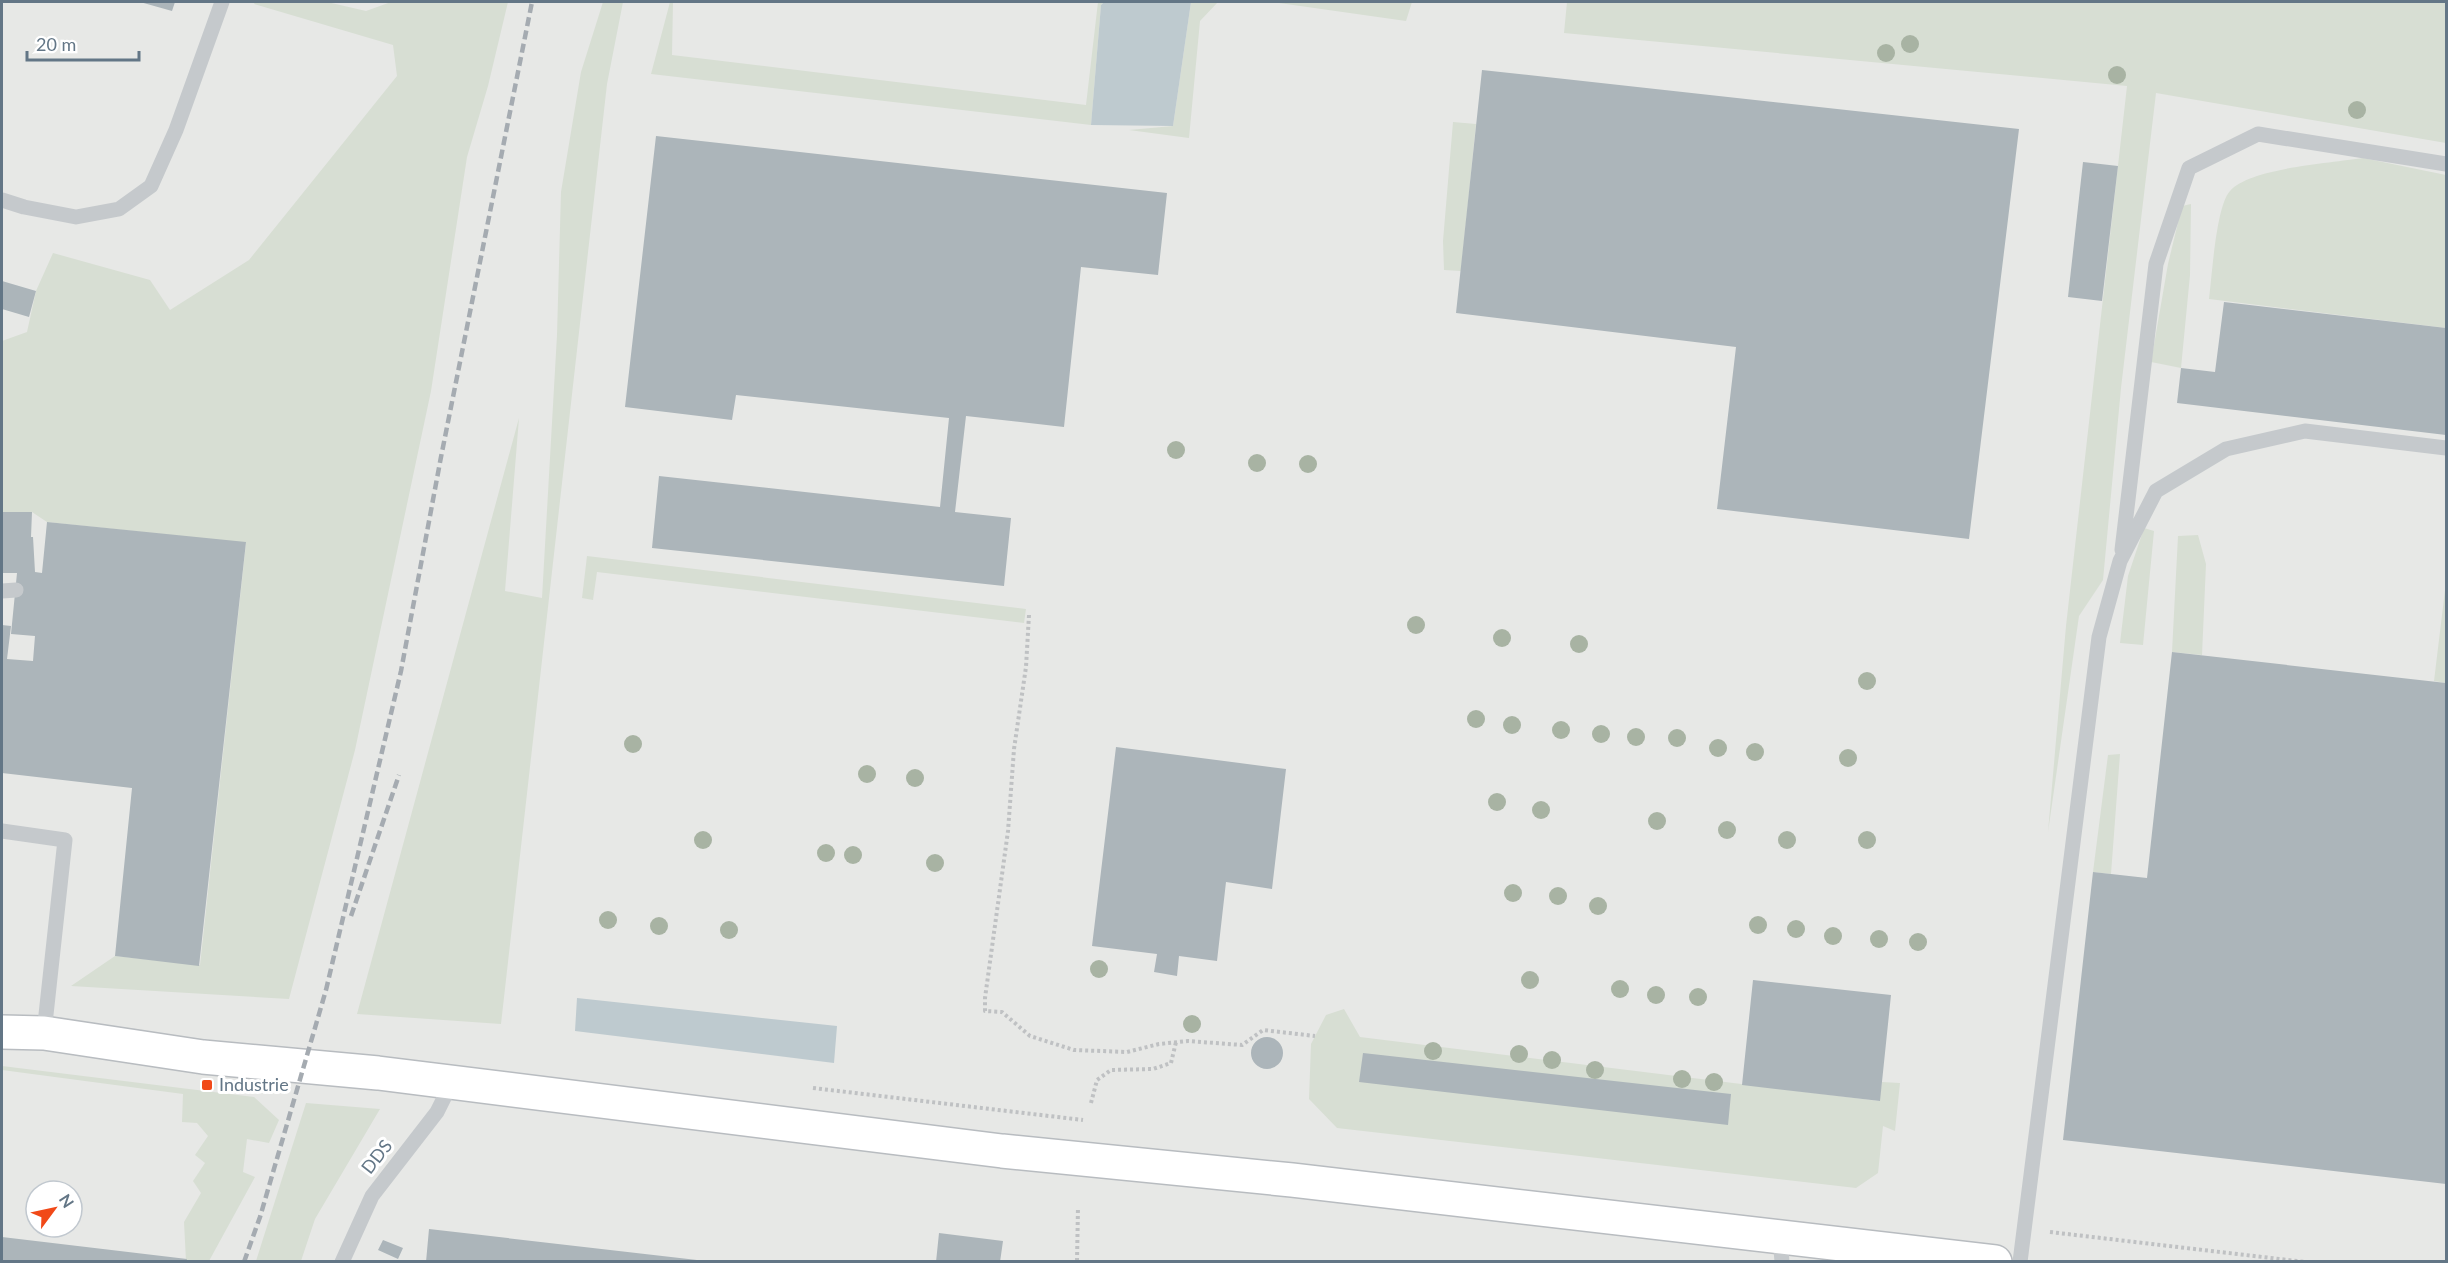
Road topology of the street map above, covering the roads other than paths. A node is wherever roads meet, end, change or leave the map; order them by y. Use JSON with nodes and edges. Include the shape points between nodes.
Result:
{"nodes":[{"id":1,"x":222,"y":2,"type":"edge"},
{"id":2,"x":2446,"y":164,"type":"edge"},
{"id":3,"x":2,"y":200,"type":"edge"},
{"id":4,"x":2446,"y":448,"type":"edge"},
{"id":5,"x":2120,"y":561,"type":"junction"},
{"id":6,"x":2,"y":831,"type":"edge"},
{"id":7,"x":2,"y":1032,"type":"edge"},
{"id":8,"x":44,"y":1033,"type":"junction"},
{"id":9,"x":452,"y":1082,"type":"junction"},
{"id":10,"x":1781,"y":1249,"type":"edge"},
{"id":11,"x":342,"y":1262,"type":"edge"},
{"id":12,"x":1995,"y":1262,"type":"edge"},
{"id":13,"x":2020,"y":1262,"type":"edge"}],
"edges":[{"from":1,"to":3,"type":"lane","via":[[176,130],[151,186],[118,209],[76,217]]},
{"from":2,"to":5,"type":"lane","via":[[2258,134],[2190,168],[2156,264]]},
{"from":4,"to":5,"type":"lane","via":[[2305,431],[2226,449],[2156,491]]},
{"from":5,"to":13,"type":"lane","via":[[2099,637]]},
{"from":6,"to":8,"type":"lane","via":[[65,840]]},
{"from":7,"to":8,"type":"main road"},
{"from":8,"to":9,"type":"main road","via":[[203,1057]]},
{"from":9,"to":10,"type":"main road","via":[[1002,1151],[1292,1180]]},
{"from":9,"to":11,"type":"lane","name":"DDS","via":[[437,1112],[372,1196]]},
{"from":10,"to":12,"type":"main road"}]}
